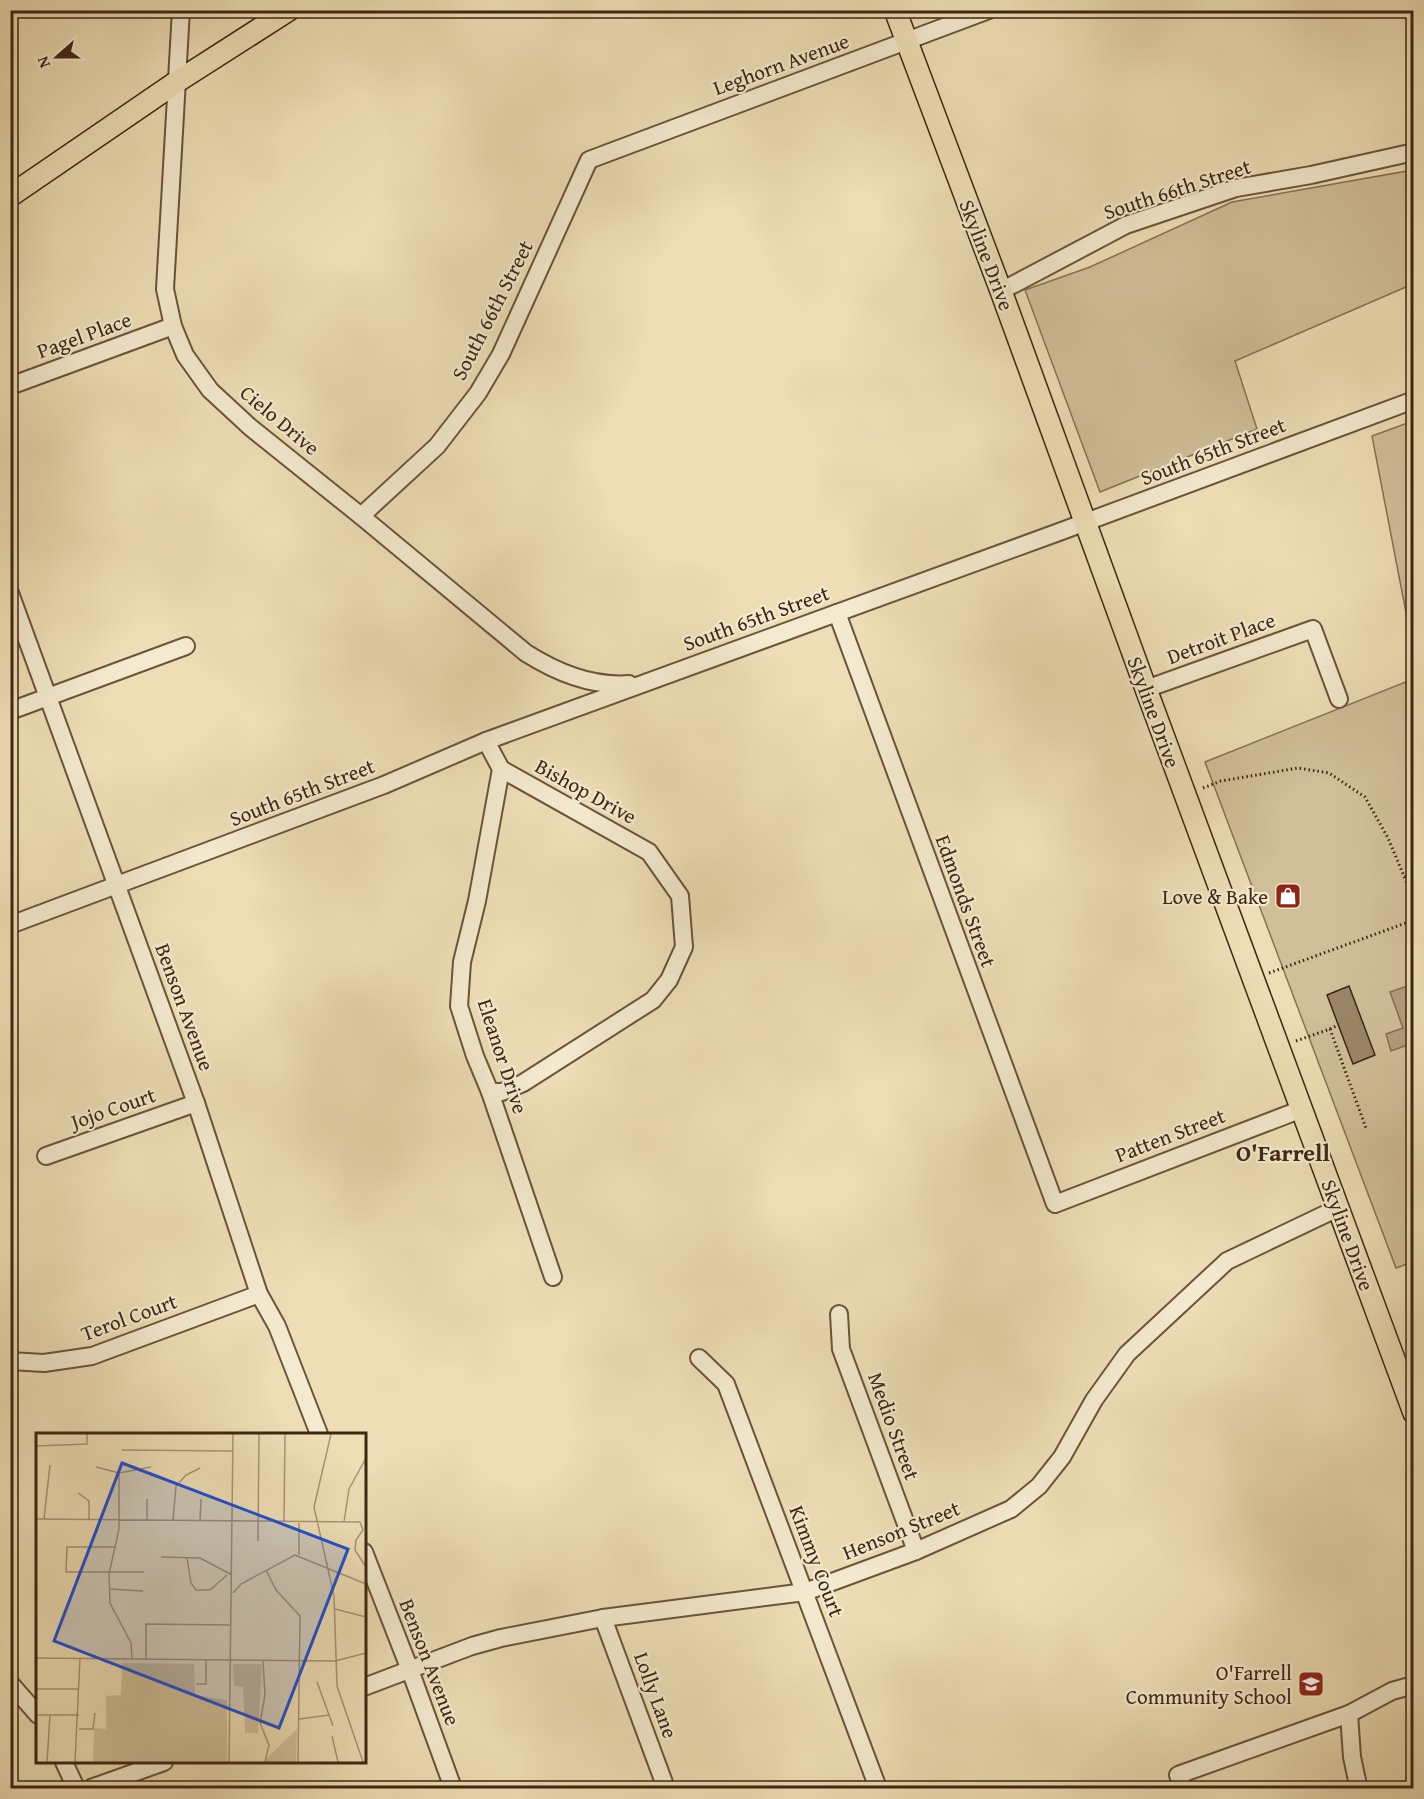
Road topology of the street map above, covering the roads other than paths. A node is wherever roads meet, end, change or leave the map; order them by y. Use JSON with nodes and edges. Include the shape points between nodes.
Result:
{"nodes":[{"id":1,"x":181,"y":10,"type":"edge"},
{"id":2,"x":289,"y":10,"type":"edge"},
{"id":3,"x":895,"y":10,"type":"edge"},
{"id":4,"x":988,"y":10,"type":"edge"},
{"id":5,"x":907,"y":42,"type":"junction"},
{"id":6,"x":178,"y":81,"type":"junction"},
{"id":7,"x":1413,"y":152,"type":"edge"},
{"id":8,"x":589,"y":160,"type":"joint"},
{"id":9,"x":10,"y":196,"type":"edge"},
{"id":10,"x":1001,"y":291,"type":"junction"},
{"id":11,"x":173,"y":326,"type":"junction"},
{"id":12,"x":10,"y":387,"type":"edge"},
{"id":13,"x":1413,"y":400,"type":"edge"},
{"id":14,"x":362,"y":516,"type":"junction"},
{"id":15,"x":1085,"y":522,"type":"junction"},
{"id":16,"x":10,"y":593,"type":"edge"},
{"id":17,"x":837,"y":613,"type":"junction"},
{"id":18,"x":186,"y":646,"type":"dead end"},
{"id":19,"x":645,"y":682,"type":"junction"},
{"id":20,"x":1146,"y":689,"type":"junction"},
{"id":21,"x":48,"y":697,"type":"junction"},
{"id":22,"x":1339,"y":699,"type":"dead end"},
{"id":23,"x":10,"y":711,"type":"edge"},
{"id":24,"x":486,"y":741,"type":"junction"},
{"id":25,"x":501,"y":769,"type":"junction"},
{"id":26,"x":117,"y":886,"type":"junction"},
{"id":27,"x":10,"y":926,"type":"edge"},
{"id":28,"x":490,"y":1092,"type":"junction"},
{"id":29,"x":196,"y":1102,"type":"junction"},
{"id":30,"x":1302,"y":1109,"type":"junction"},
{"id":31,"x":46,"y":1155,"type":"dead end"},
{"id":32,"x":1055,"y":1204,"type":"joint"},
{"id":33,"x":1338,"y":1208,"type":"junction"},
{"id":34,"x":553,"y":1277,"type":"dead end"},
{"id":35,"x":259,"y":1294,"type":"junction"},
{"id":36,"x":839,"y":1314,"type":"dead end"},
{"id":37,"x":699,"y":1358,"type":"dead end"},
{"id":38,"x":10,"y":1361,"type":"edge"},
{"id":39,"x":1413,"y":1413,"type":"edge"},
{"id":40,"x":319,"y":1433,"type":"edge"},
{"id":41,"x":916,"y":1551,"type":"junction"},
{"id":42,"x":366,"y":1557,"type":"edge"},
{"id":43,"x":805,"y":1592,"type":"junction"},
{"id":44,"x":603,"y":1618,"type":"junction"},
{"id":45,"x":410,"y":1670,"type":"junction"},
{"id":46,"x":10,"y":1683,"type":"edge"},
{"id":47,"x":366,"y":1686,"type":"edge"},
{"id":48,"x":1413,"y":1687,"type":"edge"},
{"id":49,"x":36,"y":1713,"type":"edge"},
{"id":50,"x":1349,"y":1714,"type":"junction"},
{"id":51,"x":65,"y":1763,"type":"edge"},
{"id":52,"x":159,"y":1763,"type":"edge"},
{"id":53,"x":76,"y":1788,"type":"edge"},
{"id":54,"x":91,"y":1788,"type":"edge"},
{"id":55,"x":453,"y":1788,"type":"edge"},
{"id":56,"x":666,"y":1788,"type":"edge"},
{"id":57,"x":878,"y":1788,"type":"edge"},
{"id":58,"x":1182,"y":1788,"type":"edge"},
{"id":59,"x":1356,"y":1788,"type":"edge"}],
"edges":[{"from":1,"to":6,"type":"street","name":"Cielo Drive"},
{"from":2,"to":6,"type":"main road"},
{"from":3,"to":5,"type":"main road","name":"Skyline Drive"},
{"from":4,"to":5,"type":"street","name":"Leghorn Avenue"},
{"from":5,"to":8,"type":"street","name":"Leghorn Avenue"},
{"from":5,"to":10,"type":"main road","name":"Skyline Drive"},
{"from":6,"to":9,"type":"main road"},
{"from":6,"to":11,"type":"street","name":"Cielo Drive","via":[[165,289]]},
{"from":7,"to":10,"type":"street","name":"South 66th Street","via":[[1236,188],[1125,225]]},
{"from":8,"to":14,"type":"street","name":"South 66th Street","via":[[501,354],[478,393],[437,446]]},
{"from":10,"to":15,"type":"main road","name":"Skyline Drive"},
{"from":11,"to":12,"type":"street","name":"Pagel Place"},
{"from":11,"to":14,"type":"street","name":"Cielo Drive","via":[[185,355],[210,390]]},
{"from":13,"to":15,"type":"street","name":"South 65th Street"},
{"from":14,"to":19,"type":"street","name":"Cielo Drive","via":[[541,663],[584,680],[610,685]]},
{"from":15,"to":17,"type":"street","name":"South 65th Street"},
{"from":15,"to":20,"type":"main road","name":"Skyline Drive"},
{"from":16,"to":21,"type":"street","name":"Benson Avenue"},
{"from":17,"to":19,"type":"street","name":"South 65th Street"},
{"from":17,"to":32,"type":"street","name":"Edmonds Street"},
{"from":18,"to":21,"type":"street"},
{"from":19,"to":24,"type":"street","name":"South 65th Street"},
{"from":20,"to":22,"type":"street","name":"Detroit Place","via":[[1313,628]]},
{"from":20,"to":30,"type":"main road","name":"Skyline Drive"},
{"from":21,"to":23,"type":"street"},
{"from":21,"to":26,"type":"street","name":"Benson Avenue"},
{"from":24,"to":25,"type":"street"},
{"from":24,"to":26,"type":"street","name":"South 65th Street","via":[[384,785]]},
{"from":25,"to":28,"type":"street","name":"Eleanor Drive","via":[[462,962],[459,1006]]},
{"from":25,"to":28,"type":"street","name":"Bishop Drive","via":[[649,852],[680,896],[684,947],[669,980],[653,1000],[523,1083],[502,1092]]},
{"from":26,"to":27,"type":"street","name":"South 65th Street"},
{"from":26,"to":29,"type":"street","name":"Benson Avenue"},
{"from":28,"to":34,"type":"street","name":"Eleanor Drive"},
{"from":29,"to":31,"type":"street","name":"Jojo Court"},
{"from":29,"to":35,"type":"street","name":"Benson Avenue"},
{"from":30,"to":32,"type":"street","name":"Patten Street"},
{"from":30,"to":33,"type":"main road","name":"Skyline Drive"},
{"from":33,"to":39,"type":"main road","name":"Skyline Drive"},
{"from":33,"to":41,"type":"street","name":"Henson Street","via":[[1227,1261],[1127,1354],[1094,1400],[1062,1457],[1039,1485],[1011,1509]]},
{"from":35,"to":38,"type":"street","name":"Terol Court","via":[[92,1356],[45,1363]]},
{"from":35,"to":40,"type":"street","name":"Benson Avenue","via":[[277,1326]]},
{"from":36,"to":41,"type":"street","name":"Medio Street","via":[[841,1349]]},
{"from":37,"to":43,"type":"street","name":"Kimmy Court","via":[[726,1384]]},
{"from":41,"to":43,"type":"street","name":"Henson Street"},
{"from":42,"to":45,"type":"street","name":"Benson Avenue"},
{"from":43,"to":44,"type":"street","name":"Henson Street"},
{"from":43,"to":57,"type":"street","name":"Kimmy Court"},
{"from":44,"to":45,"type":"street","name":"Henson Street","via":[[501,1638]]},
{"from":44,"to":56,"type":"street","name":"Lolly Lane"},
{"from":45,"to":47,"type":"street","name":"Henson Street"},
{"from":45,"to":55,"type":"street","name":"Benson Avenue"},
{"from":46,"to":49,"type":"street"},
{"from":48,"to":50,"type":"street","via":[[1392,1691]]},
{"from":50,"to":58,"type":"street","via":[[1178,1775]]},
{"from":50,"to":59,"type":"street"},
{"from":51,"to":53,"type":"street"},
{"from":52,"to":54,"type":"street"}]}
